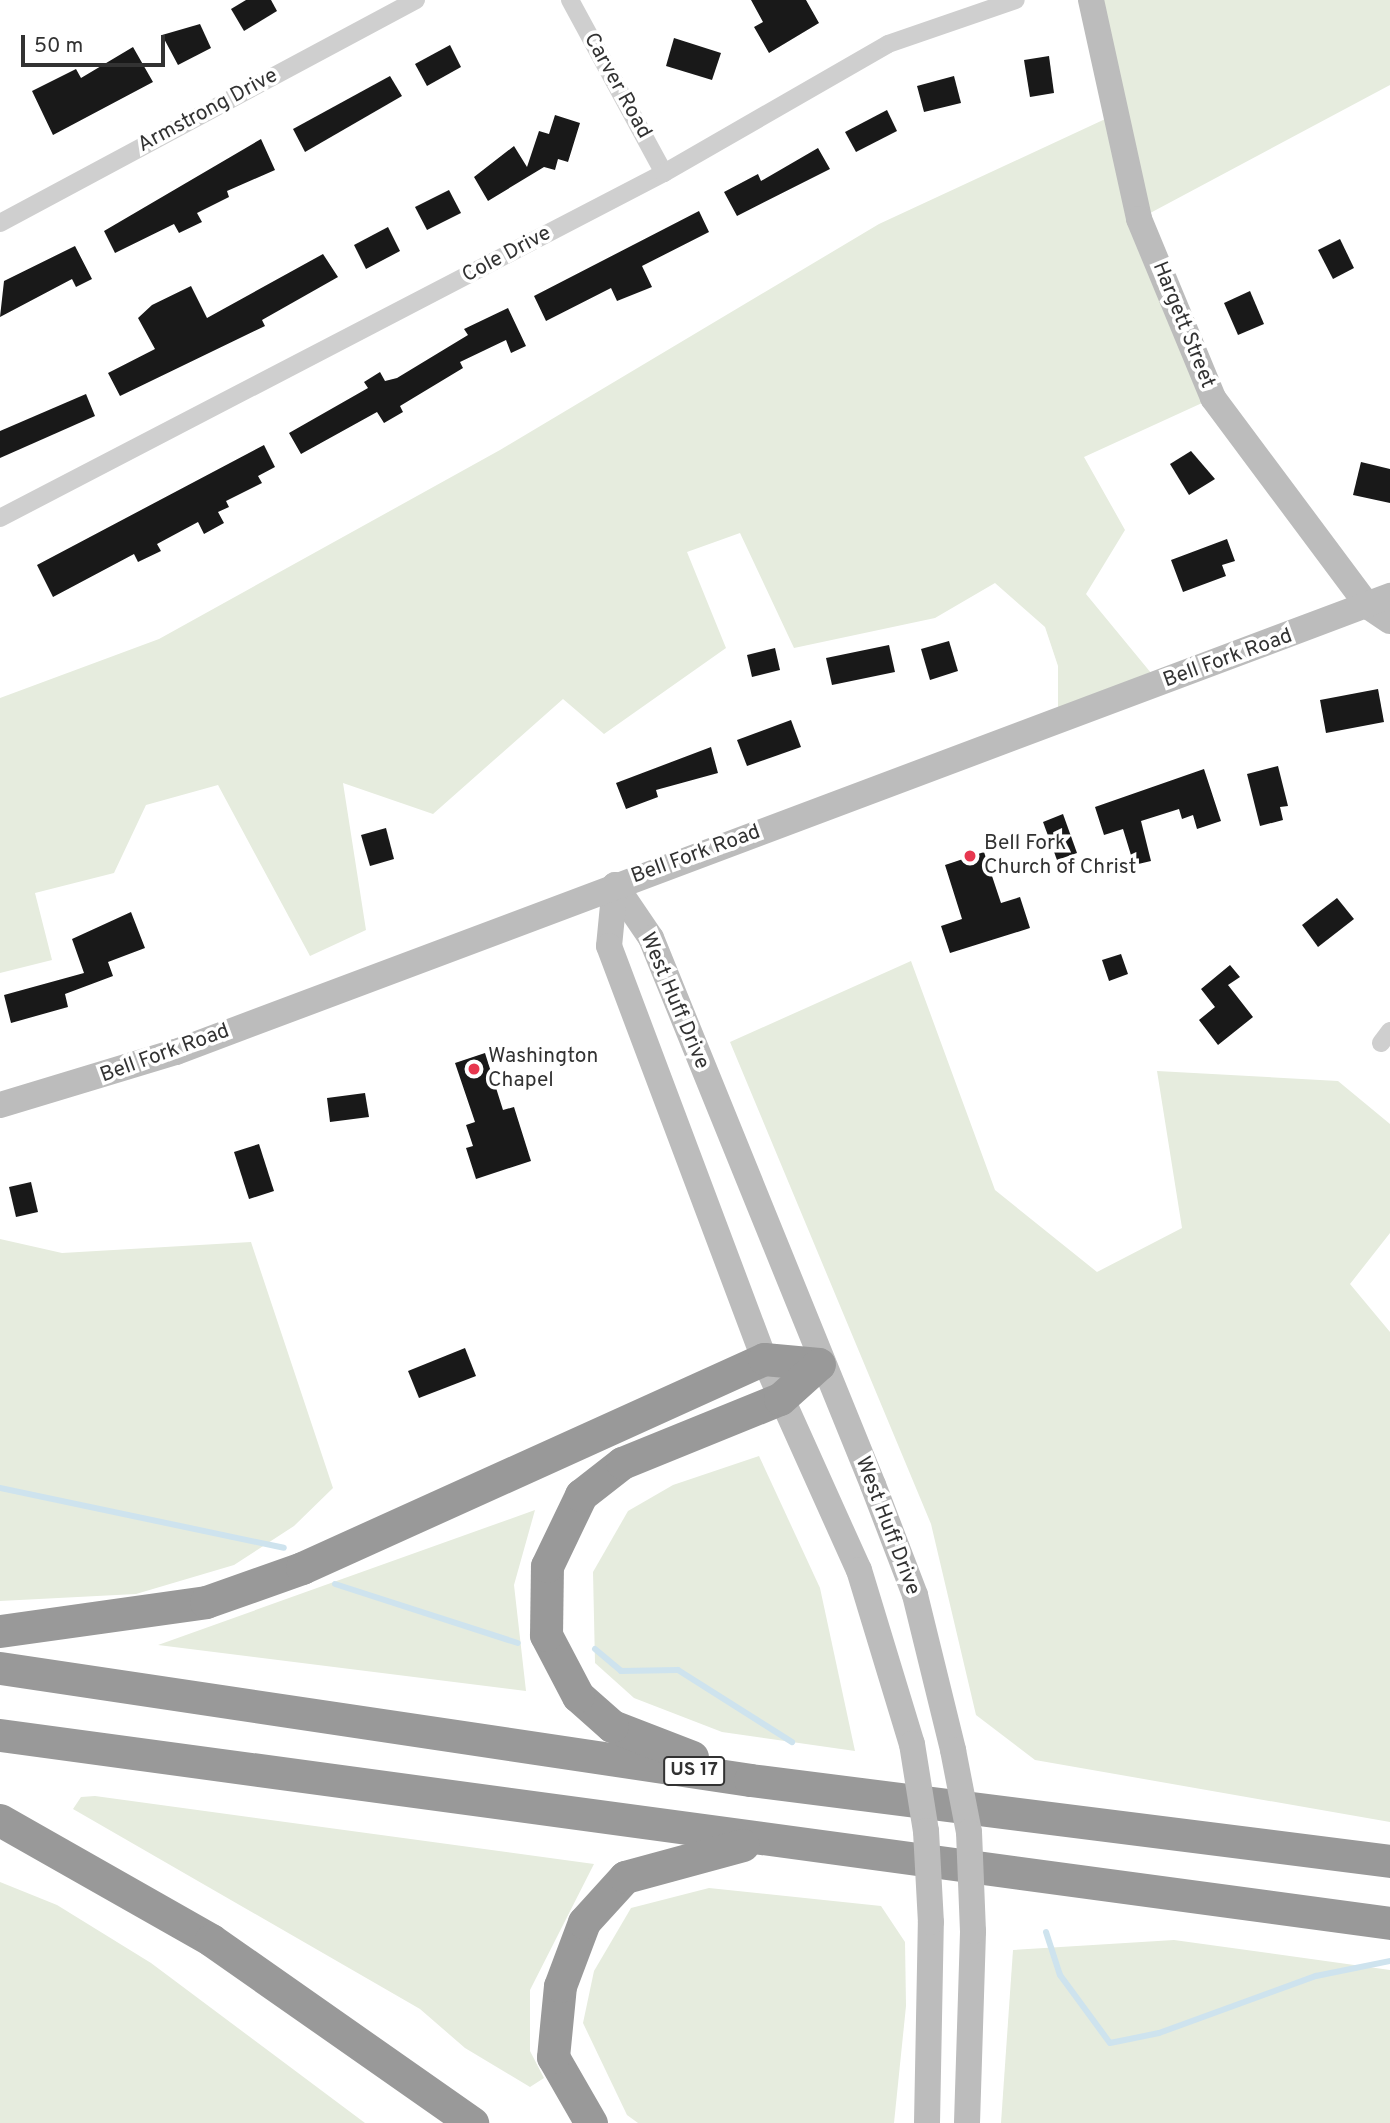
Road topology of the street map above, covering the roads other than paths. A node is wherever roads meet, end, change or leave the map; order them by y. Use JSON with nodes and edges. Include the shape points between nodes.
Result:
{"nodes":[{"id":1,"x":416,"y":0,"type":"edge"},
{"id":2,"x":570,"y":0,"type":"edge"},
{"id":3,"x":1016,"y":0,"type":"edge"},
{"id":4,"x":1091,"y":0,"type":"edge"},
{"id":5,"x":664,"y":173,"type":"junction"},
{"id":6,"x":0,"y":223,"type":"edge"},
{"id":7,"x":0,"y":518,"type":"edge"},
{"id":8,"x":1383,"y":608,"type":"edge"},
{"id":9,"x":615,"y":885,"type":"junction"},
{"id":10,"x":0,"y":1105,"type":"edge"},
{"id":11,"x":764,"y":1359,"type":"junction"},
{"id":12,"x":819,"y":1364,"type":"junction"},
{"id":13,"x":780,"y":1399,"type":"junction"},
{"id":14,"x":0,"y":1631,"type":"edge"},
{"id":15,"x":0,"y":1668,"type":"edge"},
{"id":16,"x":0,"y":1735,"type":"edge"},
{"id":17,"x":750,"y":1780,"type":"junction"},
{"id":18,"x":0,"y":1820,"type":"edge"},
{"id":19,"x":769,"y":1840,"type":"junction"},
{"id":20,"x":1390,"y":1861,"type":"edge"},
{"id":21,"x":1390,"y":1923,"type":"edge"},
{"id":22,"x":472,"y":2123,"type":"edge"},
{"id":23,"x":592,"y":2123,"type":"edge"},
{"id":24,"x":928,"y":2123,"type":"edge"},
{"id":25,"x":967,"y":2123,"type":"edge"}],
"edges":[{"from":1,"to":6,"type":"street","name":"Armstrong Drive"},
{"from":2,"to":5,"type":"street","name":"Carver Road"},
{"from":3,"to":5,"type":"street","name":"Cole Drive","via":[[888,44]]},
{"from":4,"to":8,"type":"main road","name":"Hargett Street","via":[[1139,219],[1213,398]]},
{"from":5,"to":7,"type":"street","name":"Cole Drive"},
{"from":8,"to":9,"type":"main road","name":"Bell Fork Road"},
{"from":9,"to":10,"type":"main road","name":"Bell Fork Road","via":[[176,1052]]},
{"from":9,"to":11,"type":"main road","name":"West Huff Drive","via":[[609,946]]},
{"from":9,"to":12,"type":"main road","name":"West Huff Drive","via":[[651,938]]},
{"from":11,"to":12,"type":"highway"},
{"from":11,"to":13,"type":"main road","name":"West Huff Drive"},
{"from":11,"to":14,"type":"highway","via":[[302,1569],[206,1602]]},
{"from":12,"to":13,"type":"highway"},
{"from":12,"to":25,"type":"main road","name":"West Huff Drive","bridge":true,"via":[[915,1595],[969,1832],[973,1931]]},
{"from":13,"to":17,"type":"highway","via":[[622,1463],[581,1495],[557,1538],[543,1602],[559,1669],[612,1726]]},
{"from":13,"to":24,"type":"main road","name":"West Huff Drive","bridge":true,"via":[[859,1570],[912,1744],[926,1831],[931,1922]]},
{"from":15,"to":17,"type":"highway","number":"US 17"},
{"from":16,"to":19,"type":"highway"},
{"from":17,"to":20,"type":"highway","number":"US 17"},
{"from":18,"to":22,"type":"highway","via":[[211,1941]]},
{"from":19,"to":21,"type":"highway"},
{"from":19,"to":23,"type":"highway","via":[[625,1877],[584,1923],[560,1986],[553,2057]]}]}
